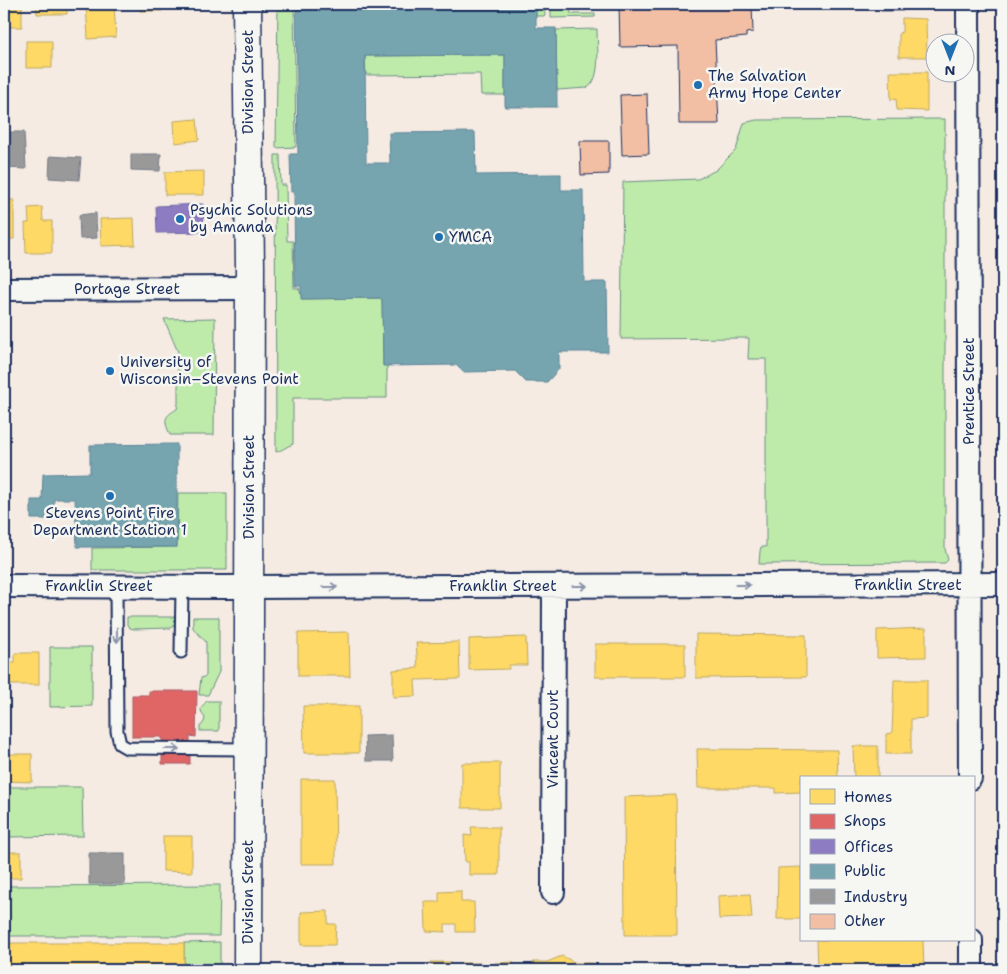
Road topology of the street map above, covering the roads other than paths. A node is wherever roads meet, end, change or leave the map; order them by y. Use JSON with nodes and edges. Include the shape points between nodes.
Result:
{"nodes":[{"id":1,"x":247,"y":4,"type":"edge"},
{"id":2,"x":968,"y":4,"type":"edge"},
{"id":3,"x":250,"y":288,"type":"junction"},
{"id":4,"x":4,"y":289,"type":"edge"},
{"id":5,"x":970,"y":584,"type":"junction"},
{"id":6,"x":1003,"y":584,"type":"edge"},
{"id":7,"x":4,"y":586,"type":"edge"},
{"id":8,"x":116,"y":586,"type":"junction"},
{"id":9,"x":554,"y":586,"type":"junction"},
{"id":10,"x":182,"y":587,"type":"junction"},
{"id":11,"x":249,"y":587,"type":"junction"},
{"id":12,"x":181,"y":652,"type":"dead end"},
{"id":13,"x":248,"y":749,"type":"junction"},
{"id":14,"x":970,"y":776,"type":"edge"},
{"id":15,"x":553,"y":892,"type":"dead end"},
{"id":16,"x":971,"y":942,"type":"edge"},
{"id":17,"x":248,"y":970,"type":"edge"},
{"id":18,"x":971,"y":970,"type":"edge"}],
"edges":[{"from":1,"to":3,"type":"main road","name":"Division Street"},
{"from":2,"to":5,"type":"street","name":"Prentice Street"},
{"from":3,"to":4,"type":"street","name":"Portage Street"},
{"from":3,"to":11,"type":"main road","name":"Division Street"},
{"from":5,"to":6,"type":"street","name":"Franklin Street"},
{"from":9,"to":5,"type":"street","name":"Franklin Street","one_way":true},
{"from":5,"to":14,"type":"street","name":"Prentice Street"},
{"from":7,"to":8,"type":"street","name":"Franklin Street"},
{"from":8,"to":10,"type":"street","name":"Franklin Street"},
{"from":8,"to":13,"type":"lane","one_way":true,"via":[[117,731],[120,744],[132,749]]},
{"from":11,"to":9,"type":"street","name":"Franklin Street","one_way":true},
{"from":9,"to":15,"type":"street","name":"Vincent Court"},
{"from":10,"to":11,"type":"street","name":"Franklin Street"},
{"from":10,"to":12,"type":"lane"},
{"from":11,"to":13,"type":"main road","name":"Division Street"},
{"from":13,"to":17,"type":"main road","name":"Division Street"},
{"from":16,"to":18,"type":"street"}]}
